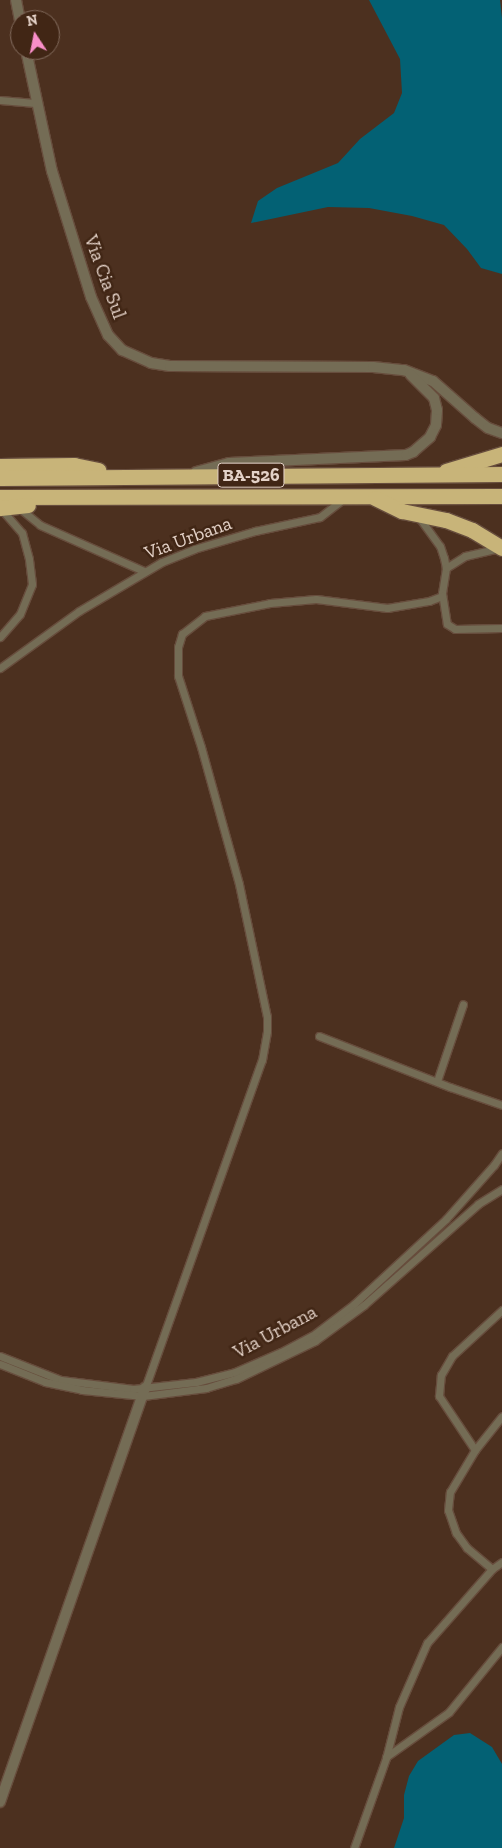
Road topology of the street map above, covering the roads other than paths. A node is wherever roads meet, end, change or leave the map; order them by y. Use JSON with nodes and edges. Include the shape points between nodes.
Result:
{"nodes":[{"id":1,"x":28,"y":60,"type":"edge"},
{"id":2,"x":0,"y":100,"type":"edge"},
{"id":3,"x":38,"y":103,"type":"junction"},
{"id":4,"x":404,"y":370,"type":"junction"},
{"id":5,"x":502,"y":433,"type":"edge"},
{"id":6,"x":502,"y":454,"type":"edge"},
{"id":7,"x":0,"y":466,"type":"edge"},
{"id":8,"x":502,"y":474,"type":"edge"},
{"id":9,"x":434,"y":475,"type":"junction"},
{"id":10,"x":131,"y":476,"type":"junction"},
{"id":11,"x":182,"y":476,"type":"junction"},
{"id":12,"x":0,"y":478,"type":"edge"},
{"id":13,"x":347,"y":495,"type":"junction"},
{"id":14,"x":369,"y":496,"type":"junction"},
{"id":15,"x":502,"y":496,"type":"edge"},
{"id":16,"x":55,"y":497,"type":"junction"},
{"id":17,"x":0,"y":505,"type":"edge"},
{"id":18,"x":18,"y":507,"type":"junction"},
{"id":19,"x":416,"y":514,"type":"junction"},
{"id":20,"x":502,"y":548,"type":"edge"},
{"id":21,"x":446,"y":568,"type":"junction"},
{"id":22,"x":144,"y":571,"type":"junction"},
{"id":23,"x":442,"y":596,"type":"junction"},
{"id":24,"x":502,"y":628,"type":"edge"},
{"id":25,"x":0,"y":637,"type":"edge"},
{"id":26,"x":0,"y":668,"type":"edge"},
{"id":27,"x":463,"y":1004,"type":"dead end"},
{"id":28,"x":319,"y":1036,"type":"dead end"},
{"id":29,"x":437,"y":1082,"type":"junction"},
{"id":30,"x":502,"y":1105,"type":"edge"},
{"id":31,"x":502,"y":1153,"type":"edge"},
{"id":32,"x":502,"y":1189,"type":"edge"},
{"id":33,"x":502,"y":1310,"type":"edge"},
{"id":34,"x":0,"y":1356,"type":"edge"},
{"id":35,"x":0,"y":1364,"type":"edge"},
{"id":36,"x":144,"y":1392,"type":"junction"},
{"id":37,"x":502,"y":1416,"type":"edge"},
{"id":38,"x":475,"y":1450,"type":"junction"},
{"id":39,"x":502,"y":1562,"type":"edge"},
{"id":40,"x":492,"y":1570,"type":"junction"},
{"id":41,"x":502,"y":1647,"type":"edge"},
{"id":42,"x":386,"y":1758,"type":"junction"},
{"id":43,"x":0,"y":1802,"type":"edge"},
{"id":44,"x":354,"y":1848,"type":"edge"}],
"edges":[{"from":1,"to":3,"type":"street","name":"Via Cia Sul"},
{"from":2,"to":3,"type":"lane"},
{"from":3,"to":4,"type":"street","name":"Via Cia Sul","via":[[52,171],[91,297],[108,335],[122,350],[151,363],[170,366]]},
{"from":4,"to":5,"type":"street","name":"Via Cia Sul","via":[[433,381],[488,428]]},
{"from":4,"to":11,"type":"street","via":[[425,386],[438,410],[430,437],[413,452],[229,463]]},
{"from":6,"to":9,"type":"highway"},
{"from":7,"to":10,"type":"highway","via":[[74,466]]},
{"from":8,"to":9,"type":"highway","number":"BA-526"},
{"from":9,"to":11,"type":"highway","number":"BA-526"},
{"from":10,"to":11,"type":"highway","number":"BA-526"},
{"from":10,"to":12,"type":"highway","number":"BA-526"},
{"from":13,"to":14,"type":"highway","number":"BA-526"},
{"from":13,"to":16,"type":"highway","number":"BA-526"},
{"from":13,"to":22,"type":"lane","name":"Via Urbana","via":[[320,516],[194,549]]},
{"from":14,"to":15,"type":"highway","number":"BA-526"},
{"from":14,"to":19,"type":"highway"},
{"from":16,"to":17,"type":"highway","number":"BA-526"},
{"from":16,"to":18,"type":"highway"},
{"from":17,"to":18,"type":"highway"},
{"from":17,"to":25,"type":"lane","via":[[22,533],[32,584],[20,614]]},
{"from":18,"to":22,"type":"lane","via":[[40,526]]},
{"from":19,"to":20,"type":"highway","via":[[472,530]]},
{"from":19,"to":21,"type":"lane","via":[[440,546]]},
{"from":20,"to":21,"type":"lane","via":[[465,556]]},
{"from":21,"to":23,"type":"lane"},
{"from":22,"to":26,"type":"lane","name":"Via Urbana","via":[[79,611]]},
{"from":23,"to":24,"type":"lane","via":[[447,624],[455,629]]},
{"from":23,"to":36,"type":"lane","via":[[387,608],[316,599],[270,603],[205,616],[182,634],[178,647],[178,676],[239,884],[267,1030],[262,1060]]},
{"from":27,"to":29,"type":"lane"},
{"from":28,"to":29,"type":"lane"},
{"from":29,"to":30,"type":"lane"},
{"from":31,"to":36,"type":"lane","name":"Via Urbana","via":[[446,1218],[354,1304],[316,1333],[235,1372]]},
{"from":32,"to":36,"type":"lane","name":"Via Urbana","via":[[478,1204],[364,1305],[315,1341],[236,1379],[206,1388]]},
{"from":33,"to":38,"type":"lane","via":[[452,1356],[441,1375],[439,1396]]},
{"from":34,"to":36,"type":"lane","name":"Via Urbana","via":[[61,1380]]},
{"from":35,"to":36,"type":"lane","name":"Via Urbana","via":[[45,1382],[82,1390]]},
{"from":36,"to":43,"type":"street"},
{"from":37,"to":38,"type":"lane"},
{"from":38,"to":40,"type":"lane","via":[[450,1492],[448,1510],[456,1533],[467,1548]]},
{"from":39,"to":40,"type":"lane"},
{"from":40,"to":42,"type":"lane","via":[[427,1643],[399,1707]]},
{"from":41,"to":42,"type":"lane","via":[[449,1712]]},
{"from":42,"to":44,"type":"lane"}]}
